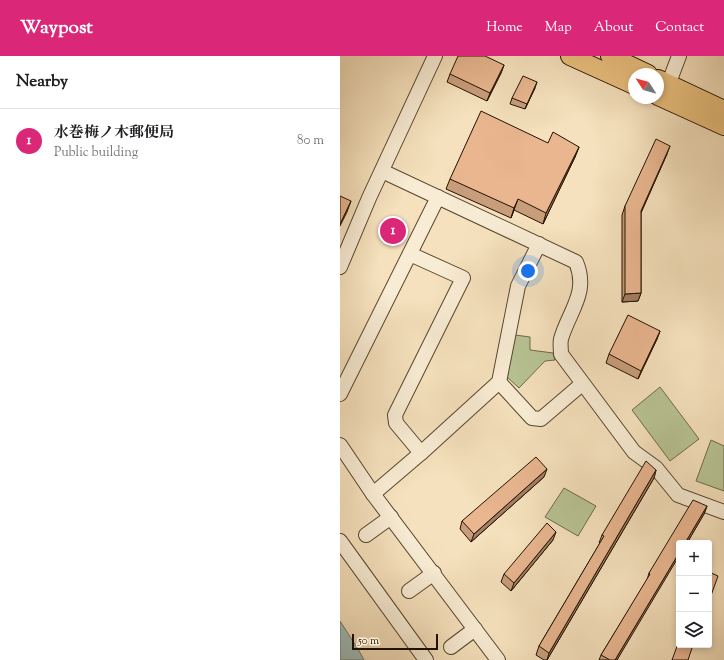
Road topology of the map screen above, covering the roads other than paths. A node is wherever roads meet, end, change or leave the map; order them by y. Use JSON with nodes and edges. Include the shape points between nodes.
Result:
{"nodes":[{"id":1,"x":435,"y":56,"type":"edge"},
{"id":2,"x":570,"y":56,"type":"edge"},
{"id":3,"x":610,"y":56,"type":"edge"},
{"id":4,"x":679,"y":56,"type":"edge"},
{"id":5,"x":635,"y":68,"type":"edge"},
{"id":6,"x":628,"y":82,"type":"edge"},
{"id":7,"x":664,"y":85,"type":"edge"},
{"id":8,"x":664,"y":90,"type":"edge"},
{"id":9,"x":664,"y":90,"type":"edge"},
{"id":10,"x":724,"y":110,"type":"edge"},
{"id":11,"x":724,"y":126,"type":"edge"},
{"id":12,"x":382,"y":171,"type":"junction"},
{"id":13,"x":438,"y":197,"type":"junction"},
{"id":14,"x":538,"y":244,"type":"junction"},
{"id":15,"x":410,"y":254,"type":"junction"},
{"id":16,"x":340,"y":267,"type":"edge"},
{"id":17,"x":499,"y":382,"type":"junction"},
{"id":18,"x":582,"y":384,"type":"junction"},
{"id":19,"x":340,"y":394,"type":"edge"},
{"id":20,"x":340,"y":445,"type":"edge"},
{"id":21,"x":421,"y":453,"type":"junction"},
{"id":22,"x":373,"y":494,"type":"junction"},
{"id":23,"x":724,"y":512,"type":"edge"},
{"id":24,"x":391,"y":517,"type":"junction"},
{"id":25,"x":366,"y":535,"type":"dead end"},
{"id":26,"x":340,"y":540,"type":"edge"},
{"id":27,"x":434,"y":573,"type":"junction"},
{"id":28,"x":409,"y":591,"type":"dead end"},
{"id":29,"x":475,"y":629,"type":"junction"},
{"id":30,"x":452,"y":647,"type":"dead end"},
{"id":31,"x":426,"y":660,"type":"edge"},
{"id":32,"x":498,"y":660,"type":"edge"}],
"edges":[{"from":1,"to":12,"type":"street"},
{"from":2,"to":6,"type":"main road"},
{"from":3,"to":5,"type":"main road"},
{"from":4,"to":7,"type":"street"},
{"from":8,"to":10,"type":"main road"},
{"from":9,"to":11,"type":"main road"},
{"from":12,"to":13,"type":"street"},
{"from":12,"to":16,"type":"street"},
{"from":13,"to":14,"type":"street"},
{"from":13,"to":15,"type":"street"},
{"from":14,"to":17,"type":"street","via":[[518,286]]},
{"from":14,"to":18,"type":"street","via":[[576,262],[580,272],[581,288],[560,340],[561,354]]},
{"from":15,"to":19,"type":"street"},
{"from":15,"to":21,"type":"street","via":[[463,278],[395,415],[396,423]]},
{"from":17,"to":18,"type":"street","via":[[532,418],[541,419]]},
{"from":17,"to":21,"type":"street"},
{"from":18,"to":23,"type":"street","via":[[634,452],[656,468],[678,495]]},
{"from":20,"to":22,"type":"street"},
{"from":21,"to":22,"type":"street"},
{"from":22,"to":24,"type":"street"},
{"from":24,"to":25,"type":"street"},
{"from":24,"to":27,"type":"street"},
{"from":26,"to":31,"type":"street"},
{"from":27,"to":28,"type":"street"},
{"from":27,"to":29,"type":"street"},
{"from":29,"to":30,"type":"street"},
{"from":29,"to":32,"type":"street"}]}
